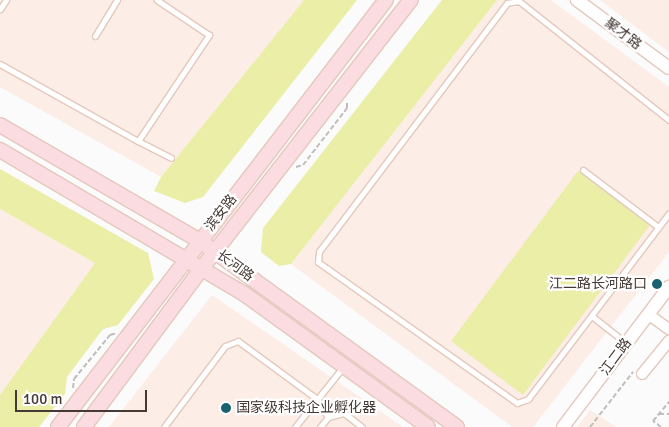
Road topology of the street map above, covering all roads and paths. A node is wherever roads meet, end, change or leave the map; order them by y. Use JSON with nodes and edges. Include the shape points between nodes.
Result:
{"nodes":[{"id":1,"x":6,"y":0,"type":"edge"},
{"id":2,"x":118,"y":0,"type":"edge"},
{"id":3,"x":157,"y":0,"type":"edge"},
{"id":4,"x":386,"y":0,"type":"edge"},
{"id":5,"x":411,"y":0,"type":"edge"},
{"id":6,"x":577,"y":0,"type":"edge"},
{"id":7,"x":0,"y":9,"type":"edge"},
{"id":8,"x":95,"y":36,"type":"dead end"},
{"id":9,"x":0,"y":64,"type":"edge"},
{"id":10,"x":669,"y":68,"type":"edge"},
{"id":11,"x":346,"y":86,"type":"junction"},
{"id":12,"x":669,"y":120,"type":"edge"},
{"id":13,"x":0,"y":125,"type":"edge"},
{"id":14,"x":138,"y":141,"type":"junction"},
{"id":15,"x":0,"y":150,"type":"edge"},
{"id":16,"x":171,"y":158,"type":"dead end"},
{"id":17,"x":583,"y":170,"type":"dead end"},
{"id":18,"x":279,"y":173,"type":"junction"},
{"id":19,"x":669,"y":213,"type":"edge"},
{"id":20,"x":658,"y":227,"type":"junction"},
{"id":21,"x":200,"y":240,"type":"junction"},
{"id":22,"x":215,"y":251,"type":"junction"},
{"id":23,"x":186,"y":258,"type":"junction"},
{"id":24,"x":202,"y":268,"type":"junction"},
{"id":25,"x":669,"y":287,"type":"edge"},
{"id":26,"x":648,"y":314,"type":"junction"},
{"id":27,"x":593,"y":317,"type":"junction"},
{"id":28,"x":669,"y":329,"type":"edge"},
{"id":29,"x":669,"y":341,"type":"edge"},
{"id":30,"x":626,"y":343,"type":"junction"},
{"id":31,"x":344,"y":366,"type":"junction"},
{"id":32,"x":641,"y":370,"type":"joint"},
{"id":33,"x":317,"y":399,"type":"junction"},
{"id":34,"x":669,"y":402,"type":"edge"},
{"id":35,"x":659,"y":414,"type":"junction"},
{"id":36,"x":669,"y":414,"type":"edge"},
{"id":37,"x":328,"y":417,"type":"junction"},
{"id":38,"x":58,"y":427,"type":"edge"},
{"id":39,"x":84,"y":427,"type":"edge"},
{"id":40,"x":164,"y":427,"type":"edge"},
{"id":41,"x":295,"y":427,"type":"edge"},
{"id":42,"x":320,"y":427,"type":"edge"},
{"id":43,"x":362,"y":427,"type":"edge"},
{"id":44,"x":428,"y":427,"type":"edge"},
{"id":45,"x":457,"y":427,"type":"edge"},
{"id":46,"x":563,"y":427,"type":"edge"},
{"id":47,"x":590,"y":427,"type":"edge"},
{"id":48,"x":661,"y":427,"type":"edge"}],
"edges":[{"from":1,"to":7,"type":"lane"},
{"from":2,"to":8,"type":"lane"},
{"from":3,"to":14,"type":"lane","via":[[209,35]]},
{"from":4,"to":21,"type":"main road","name":"滨安路"},
{"from":5,"to":11,"type":"main road","name":"滨安路"},
{"from":6,"to":10,"type":"street","name":"聚才路"},
{"from":9,"to":14,"type":"lane"},
{"from":11,"to":18,"type":"main road","name":"滨安路"},
{"from":11,"to":18,"type":"path","via":[[347,108],[303,164]]},
{"from":12,"to":27,"type":"lane","via":[[519,1],[507,4],[319,252],[318,262],[517,403],[528,399]]},
{"from":13,"to":21,"type":"main road","name":"长河路"},
{"from":14,"to":16,"type":"lane"},
{"from":15,"to":23,"type":"main road","name":"长河路"},
{"from":17,"to":20,"type":"lane"},
{"from":18,"to":22,"type":"main road","name":"滨安路"},
{"from":19,"to":20,"type":"lane"},
{"from":20,"to":27,"type":"lane"},
{"from":21,"to":22,"type":"main road","name":"长河路"},
{"from":21,"to":23,"type":"main road","name":"滨安路"},
{"from":22,"to":24,"type":"main road","name":"滨安路"},
{"from":22,"to":45,"type":"main road","name":"长河路"},
{"from":23,"to":24,"type":"main road","name":"长河路"},
{"from":23,"to":38,"type":"main road","name":"滨安路"},
{"from":24,"to":31,"type":"main road","name":"长河路","via":[[243,293]]},
{"from":24,"to":39,"type":"main road","name":"滨安路"},
{"from":25,"to":26,"type":"street","name":"江二路"},
{"from":26,"to":28,"type":"street"},
{"from":26,"to":30,"type":"street","name":"江二路"},
{"from":27,"to":30,"type":"lane"},
{"from":29,"to":32,"type":"street"},
{"from":30,"to":46,"type":"street","name":"江二路"},
{"from":31,"to":33,"type":"lane"},
{"from":31,"to":44,"type":"main road","name":"长河路"},
{"from":32,"to":47,"type":"path"},
{"from":33,"to":37,"type":"lane"},
{"from":33,"to":40,"type":"lane","via":[[238,341],[225,346]]},
{"from":33,"to":41,"type":"lane"},
{"from":34,"to":35,"type":"path"},
{"from":35,"to":36,"type":"path"},
{"from":35,"to":48,"type":"path","via":[[653,421]]},
{"from":37,"to":42,"type":"lane"},
{"from":37,"to":43,"type":"lane","via":[[344,413]]}]}
